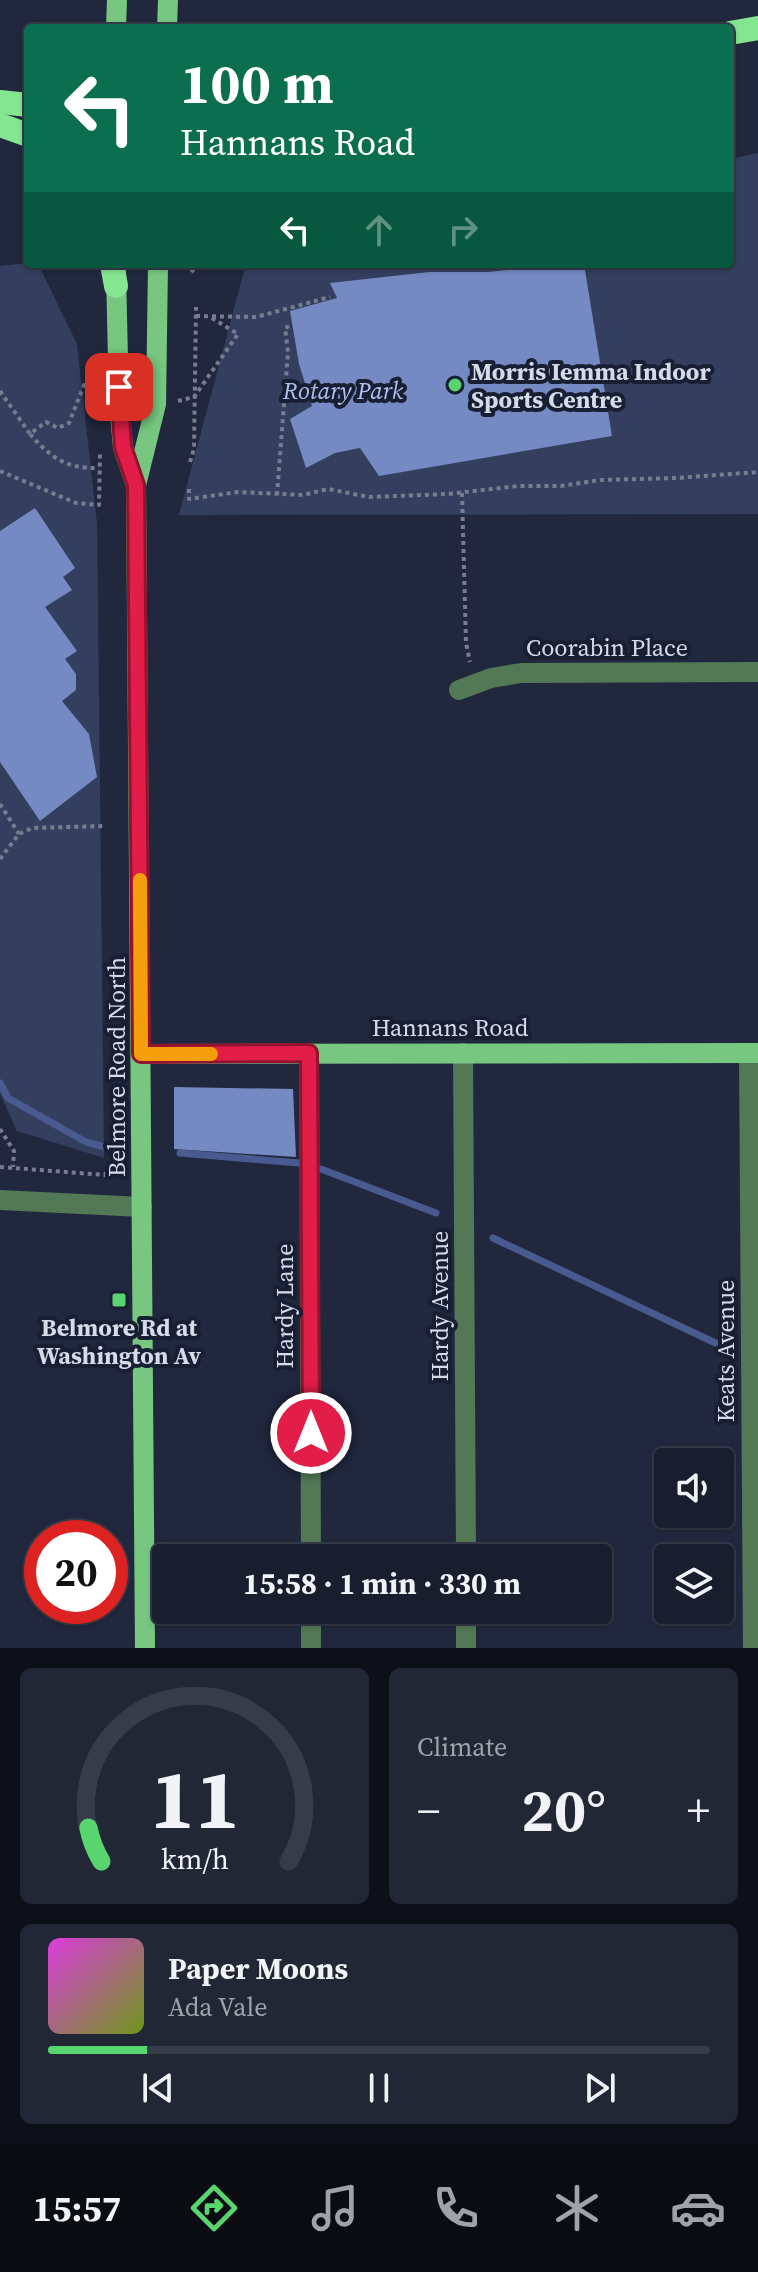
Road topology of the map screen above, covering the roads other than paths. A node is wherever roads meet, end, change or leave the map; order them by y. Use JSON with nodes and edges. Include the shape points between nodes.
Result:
{"nodes":[{"id":1,"x":758,"y":28,"type":"edge"},
{"id":2,"x":734,"y":32,"type":"edge"},
{"id":3,"x":0,"y":102,"type":"edge"},
{"id":4,"x":24,"y":105,"type":"edge"},
{"id":5,"x":0,"y":125,"type":"edge"},
{"id":6,"x":24,"y":134,"type":"edge"},
{"id":7,"x":158,"y":268,"type":"edge"},
{"id":8,"x":115,"y":271,"type":"edge"},
{"id":9,"x":136,"y":485,"type":"junction"},
{"id":10,"x":758,"y":672,"type":"edge"},
{"id":11,"x":459,"y":690,"type":"dead end"},
{"id":12,"x":309,"y":1053,"type":"junction"},
{"id":13,"x":463,"y":1053,"type":"junction"},
{"id":14,"x":754,"y":1053,"type":"edge"},
{"id":15,"x":141,"y":1054,"type":"junction"},
{"id":16,"x":0,"y":1200,"type":"edge"},
{"id":17,"x":142,"y":1207,"type":"junction"},
{"id":18,"x":311,"y":1544,"type":"edge"},
{"id":19,"x":466,"y":1544,"type":"edge"},
{"id":20,"x":311,"y":1624,"type":"edge"},
{"id":21,"x":466,"y":1624,"type":"edge"},
{"id":22,"x":145,"y":1648,"type":"edge"},
{"id":23,"x":311,"y":1648,"type":"edge"},
{"id":24,"x":466,"y":1648,"type":"edge"},
{"id":25,"x":753,"y":1648,"type":"edge"}],
"edges":[{"from":1,"to":2,"type":"highway"},
{"from":3,"to":4,"type":"highway"},
{"from":5,"to":6,"type":"highway"},
{"from":7,"to":9,"type":"main road","name":"Belmore Road North","via":[[156,404]]},
{"from":8,"to":9,"type":"main road","name":"Belmore Road North","via":[[123,447]]},
{"from":9,"to":15,"type":"main road","name":"Belmore Road North"},
{"from":10,"to":11,"type":"street","name":"Coorabin Place","via":[[521,673]]},
{"from":12,"to":13,"type":"main road","name":"Hannans Road"},
{"from":12,"to":15,"type":"main road","name":"Hannans Road"},
{"from":12,"to":18,"type":"street","name":"Hardy Lane"},
{"from":13,"to":14,"type":"main road","name":"Hannans Road"},
{"from":13,"to":19,"type":"street","name":"Hardy Avenue"},
{"from":14,"to":25,"type":"street","name":"Keats Avenue"},
{"from":15,"to":17,"type":"main road","name":"Belmore Road North"},
{"from":16,"to":17,"type":"street"},
{"from":17,"to":22,"type":"main road","name":"Belmore Road North"},
{"from":20,"to":23,"type":"street"},
{"from":21,"to":24,"type":"street"}]}
